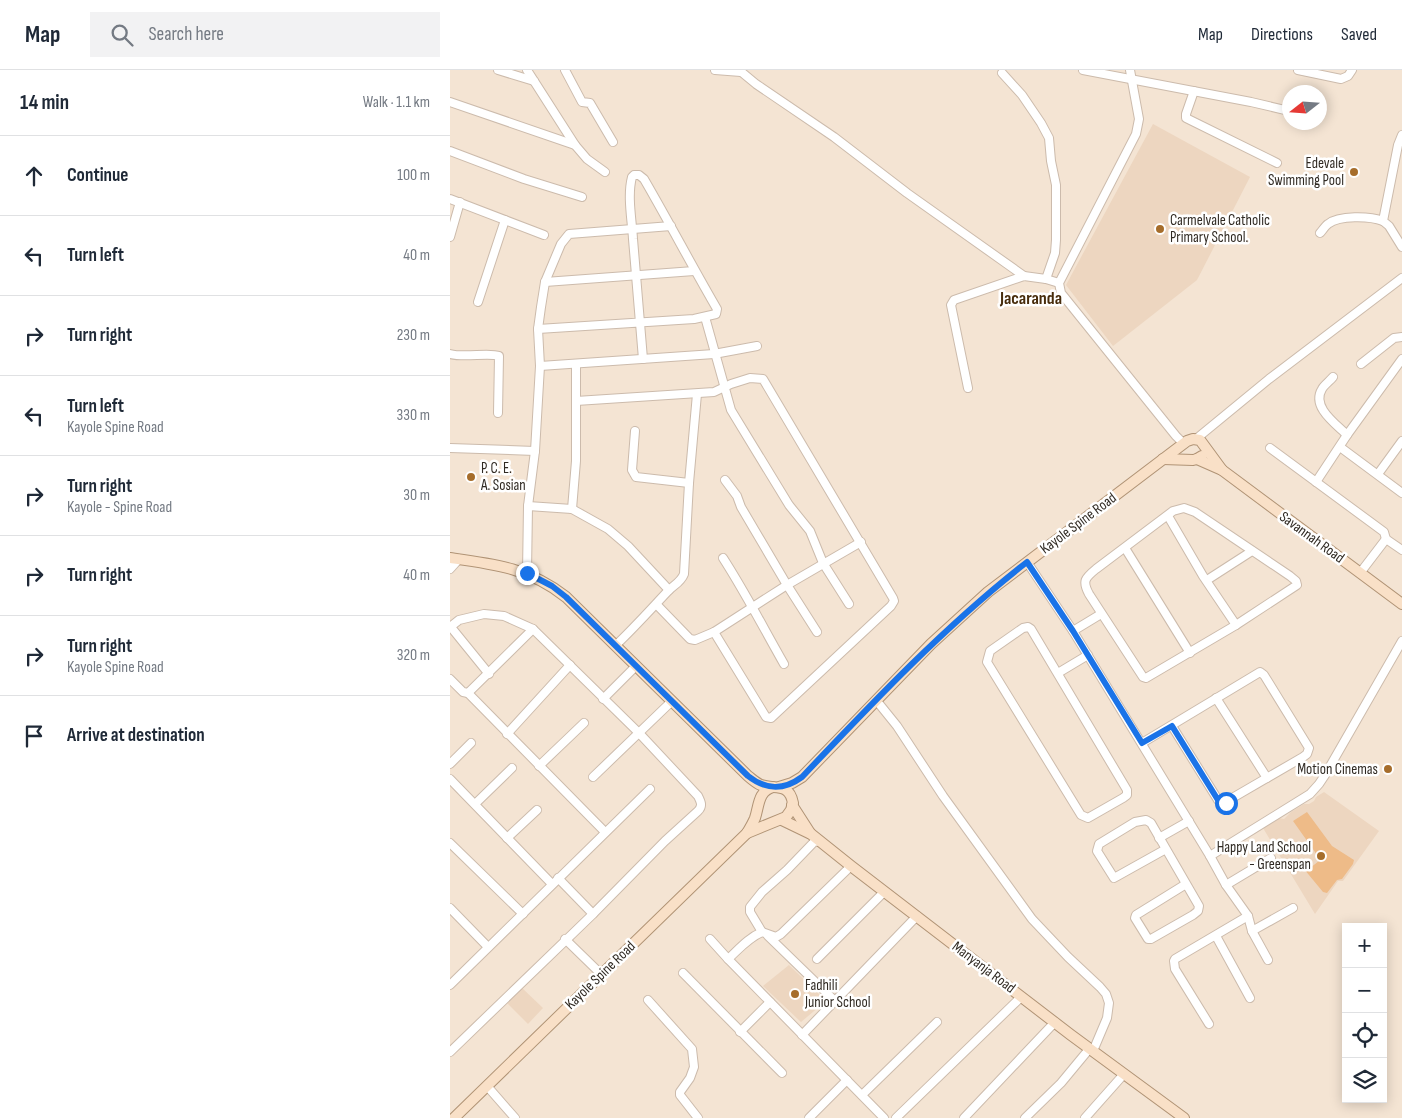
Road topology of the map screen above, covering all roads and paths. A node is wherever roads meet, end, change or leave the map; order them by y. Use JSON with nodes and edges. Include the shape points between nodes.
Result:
{"nodes":[{"id":1,"x":498,"y":70,"type":"edge"},
{"id":2,"x":527,"y":70,"type":"edge"},
{"id":3,"x":565,"y":70,"type":"edge"},
{"id":4,"x":715,"y":70,"type":"edge"},
{"id":5,"x":1083,"y":70,"type":"edge"},
{"id":6,"x":1130,"y":70,"type":"edge"},
{"id":7,"x":1298,"y":70,"type":"edge"},
{"id":8,"x":1352,"y":70,"type":"edge"},
{"id":9,"x":740,"y":71,"type":"edge"},
{"id":10,"x":1002,"y":73,"type":"dead end"},
{"id":11,"x":1132,"y":80,"type":"junction"},
{"id":12,"x":534,"y":81,"type":"junction"},
{"id":13,"x":1194,"y":91,"type":"junction"},
{"id":14,"x":450,"y":102,"type":"edge"},
{"id":15,"x":1282,"y":109,"type":"edge"},
{"id":16,"x":1402,"y":135,"type":"edge"},
{"id":17,"x":613,"y":142,"type":"dead end"},
{"id":18,"x":575,"y":145,"type":"junction"},
{"id":19,"x":450,"y":151,"type":"edge"},
{"id":20,"x":1277,"y":164,"type":"dead end"},
{"id":21,"x":605,"y":172,"type":"dead end"},
{"id":22,"x":582,"y":197,"type":"dead end"},
{"id":23,"x":450,"y":199,"type":"edge"},
{"id":24,"x":460,"y":202,"type":"junction"},
{"id":25,"x":504,"y":220,"type":"junction"},
{"id":26,"x":1383,"y":220,"type":"junction"},
{"id":27,"x":671,"y":226,"type":"junction"},
{"id":28,"x":632,"y":229,"type":"junction"},
{"id":29,"x":1320,"y":233,"type":"dead end"},
{"id":30,"x":544,"y":235,"type":"dead end"},
{"id":31,"x":450,"y":237,"type":"edge"},
{"id":32,"x":1402,"y":247,"type":"edge"},
{"id":33,"x":694,"y":271,"type":"junction"},
{"id":34,"x":636,"y":276,"type":"junction"},
{"id":35,"x":1024,"y":276,"type":"junction"},
{"id":36,"x":1402,"y":278,"type":"edge"},
{"id":37,"x":1046,"y":279,"type":"junction"},
{"id":38,"x":545,"y":282,"type":"junction"},
{"id":39,"x":1059,"y":283,"type":"junction"},
{"id":40,"x":478,"y":302,"type":"dead end"},
{"id":41,"x":705,"y":316,"type":"junction"},
{"id":42,"x":640,"y":323,"type":"junction"},
{"id":43,"x":538,"y":329,"type":"junction"},
{"id":44,"x":1402,"y":337,"type":"edge"},
{"id":45,"x":757,"y":346,"type":"dead end"},
{"id":46,"x":450,"y":354,"type":"edge"},
{"id":47,"x":714,"y":354,"type":"junction"},
{"id":48,"x":643,"y":359,"type":"junction"},
{"id":49,"x":1402,"y":359,"type":"edge"},
{"id":50,"x":576,"y":364,"type":"junction"},
{"id":51,"x":1361,"y":364,"type":"dead end"},
{"id":52,"x":540,"y":366,"type":"junction"},
{"id":53,"x":1333,"y":377,"type":"dead end"},
{"id":54,"x":724,"y":386,"type":"junction"},
{"id":55,"x":968,"y":388,"type":"dead end"},
{"id":56,"x":697,"y":394,"type":"junction"},
{"id":57,"x":576,"y":401,"type":"junction"},
{"id":58,"x":498,"y":413,"type":"dead end"},
{"id":59,"x":635,"y":430,"type":"dead end"},
{"id":60,"x":1347,"y":434,"type":"junction"},
{"id":61,"x":1196,"y":439,"type":"junction"},
{"id":62,"x":1402,"y":441,"type":"edge"},
{"id":63,"x":1184,"y":444,"type":"junction"},
{"id":64,"x":1340,"y":447,"type":"junction"},
{"id":65,"x":450,"y":448,"type":"edge"},
{"id":66,"x":1204,"y":448,"type":"junction"},
{"id":67,"x":1270,"y":448,"type":"dead end"},
{"id":68,"x":535,"y":451,"type":"junction"},
{"id":69,"x":1162,"y":459,"type":"junction"},
{"id":70,"x":1193,"y":459,"type":"junction"},
{"id":71,"x":1222,"y":470,"type":"junction"},
{"id":72,"x":1378,"y":474,"type":"junction"},
{"id":73,"x":725,"y":480,"type":"dead end"},
{"id":74,"x":1316,"y":482,"type":"junction"},
{"id":75,"x":690,"y":483,"type":"junction"},
{"id":76,"x":1402,"y":493,"type":"edge"},
{"id":77,"x":528,"y":506,"type":"junction"},
{"id":78,"x":572,"y":509,"type":"junction"},
{"id":79,"x":1168,"y":516,"type":"junction"},
{"id":80,"x":1386,"y":539,"type":"junction"},
{"id":81,"x":861,"y":542,"type":"junction"},
{"id":82,"x":1124,"y":548,"type":"junction"},
{"id":83,"x":1402,"y":550,"type":"edge"},
{"id":84,"x":1252,"y":551,"type":"junction"},
{"id":85,"x":454,"y":558,"type":"edge"},
{"id":86,"x":723,"y":558,"type":"dead end"},
{"id":87,"x":1027,"y":562,"type":"junction"},
{"id":88,"x":823,"y":563,"type":"junction"},
{"id":89,"x":450,"y":569,"type":"edge"},
{"id":90,"x":527,"y":573,"type":"junction"},
{"id":91,"x":1360,"y":573,"type":"junction"},
{"id":92,"x":1207,"y":580,"type":"junction"},
{"id":93,"x":787,"y":585,"type":"junction"},
{"id":94,"x":669,"y":590,"type":"junction"},
{"id":95,"x":849,"y":604,"type":"dead end"},
{"id":96,"x":1402,"y":604,"type":"edge"},
{"id":97,"x":657,"y":605,"type":"junction"},
{"id":98,"x":751,"y":607,"type":"junction"},
{"id":99,"x":1101,"y":614,"type":"junction"},
{"id":100,"x":1236,"y":625,"type":"junction"},
{"id":101,"x":450,"y":627,"type":"edge"},
{"id":102,"x":533,"y":629,"type":"junction"},
{"id":103,"x":1073,"y":631,"type":"junction"},
{"id":104,"x":714,"y":632,"type":"junction"},
{"id":105,"x":817,"y":632,"type":"dead end"},
{"id":106,"x":1402,"y":641,"type":"edge"},
{"id":107,"x":616,"y":645,"type":"junction"},
{"id":108,"x":1190,"y":653,"type":"junction"},
{"id":109,"x":1088,"y":655,"type":"junction"},
{"id":110,"x":784,"y":664,"type":"dead end"},
{"id":111,"x":570,"y":666,"type":"junction"},
{"id":112,"x":636,"y":666,"type":"junction"},
{"id":113,"x":1058,"y":673,"type":"junction"},
{"id":114,"x":489,"y":674,"type":"junction"},
{"id":115,"x":450,"y":679,"type":"edge"},
{"id":116,"x":468,"y":693,"type":"junction"},
{"id":117,"x":1216,"y":698,"type":"junction"},
{"id":118,"x":603,"y":699,"type":"junction"},
{"id":119,"x":876,"y":700,"type":"junction"},
{"id":120,"x":672,"y":701,"type":"junction"},
{"id":121,"x":584,"y":723,"type":"dead end"},
{"id":122,"x":1172,"y":726,"type":"junction"},
{"id":123,"x":639,"y":733,"type":"junction"},
{"id":124,"x":507,"y":734,"type":"junction"},
{"id":125,"x":471,"y":743,"type":"dead end"},
{"id":126,"x":1142,"y":743,"type":"junction"},
{"id":127,"x":450,"y":764,"type":"edge"},
{"id":128,"x":539,"y":766,"type":"junction"},
{"id":129,"x":512,"y":768,"type":"dead end"},
{"id":130,"x":748,"y":776,"type":"junction"},
{"id":131,"x":593,"y":777,"type":"dead end"},
{"id":132,"x":802,"y":777,"type":"junction"},
{"id":133,"x":1267,"y":778,"type":"junction"},
{"id":134,"x":450,"y":779,"type":"edge"},
{"id":135,"x":776,"y":787,"type":"junction"},
{"id":136,"x":650,"y":788,"type":"dead end"},
{"id":137,"x":759,"y":803,"type":"junction"},
{"id":138,"x":792,"y":803,"type":"junction"},
{"id":139,"x":475,"y":804,"type":"junction"},
{"id":140,"x":536,"y":810,"type":"dead end"},
{"id":141,"x":779,"y":820,"type":"junction"},
{"id":142,"x":1189,"y":821,"type":"junction"},
{"id":143,"x":605,"y":832,"type":"junction"},
{"id":144,"x":747,"y":833,"type":"junction"},
{"id":145,"x":810,"y":834,"type":"junction"},
{"id":146,"x":507,"y":838,"type":"junction"},
{"id":147,"x":1159,"y":838,"type":"junction"},
{"id":148,"x":820,"y":841,"type":"junction"},
{"id":149,"x":450,"y":843,"type":"edge"},
{"id":150,"x":1166,"y":849,"type":"junction"},
{"id":151,"x":1210,"y":856,"type":"junction"},
{"id":152,"x":1270,"y":858,"type":"dead end"},
{"id":153,"x":851,"y":866,"type":"junction"},
{"id":154,"x":555,"y":881,"type":"junction"},
{"id":155,"x":1186,"y":884,"type":"junction"},
{"id":156,"x":1226,"y":885,"type":"junction"},
{"id":157,"x":884,"y":892,"type":"junction"},
{"id":158,"x":450,"y":908,"type":"edge"},
{"id":159,"x":1293,"y":908,"type":"dead end"},
{"id":160,"x":523,"y":914,"type":"junction"},
{"id":161,"x":593,"y":914,"type":"junction"},
{"id":162,"x":457,"y":915,"type":"junction"},
{"id":163,"x":917,"y":916,"type":"junction"},
{"id":164,"x":1248,"y":916,"type":"junction"},
{"id":165,"x":450,"y":922,"type":"edge"},
{"id":166,"x":1252,"y":931,"type":"junction"},
{"id":167,"x":765,"y":934,"type":"junction"},
{"id":168,"x":1216,"y":936,"type":"junction"},
{"id":169,"x":565,"y":939,"type":"junction"},
{"id":170,"x":710,"y":939,"type":"dead end"},
{"id":171,"x":488,"y":947,"type":"junction"},
{"id":172,"x":818,"y":959,"type":"dead end"},
{"id":173,"x":728,"y":960,"type":"junction"},
{"id":174,"x":1268,"y":960,"type":"dead end"},
{"id":175,"x":683,"y":973,"type":"dead end"},
{"id":176,"x":601,"y":974,"type":"junction"},
{"id":177,"x":450,"y":984,"type":"edge"},
{"id":178,"x":1250,"y":998,"type":"dead end"},
{"id":179,"x":648,"y":1000,"type":"dead end"},
{"id":180,"x":1018,"y":1000,"type":"dead end"},
{"id":181,"x":835,"y":1001,"type":"junction"},
{"id":182,"x":770,"y":1002,"type":"junction"},
{"id":183,"x":937,"y":1022,"type":"dead end"},
{"id":184,"x":1055,"y":1022,"type":"junction"},
{"id":185,"x":1209,"y":1024,"type":"dead end"},
{"id":186,"x":740,"y":1032,"type":"junction"},
{"id":187,"x":802,"y":1035,"type":"junction"},
{"id":188,"x":1092,"y":1050,"type":"junction"},
{"id":189,"x":450,"y":1052,"type":"edge"},
{"id":190,"x":782,"y":1073,"type":"dead end"},
{"id":191,"x":1124,"y":1074,"type":"junction"},
{"id":192,"x":847,"y":1080,"type":"junction"},
{"id":193,"x":486,"y":1086,"type":"junction"},
{"id":194,"x":862,"y":1095,"type":"junction"},
{"id":195,"x":454,"y":1118,"type":"edge"},
{"id":196,"x":515,"y":1118,"type":"edge"},
{"id":197,"x":697,"y":1118,"type":"edge"},
{"id":198,"x":809,"y":1118,"type":"edge"},
{"id":199,"x":884,"y":1118,"type":"edge"},
{"id":200,"x":896,"y":1118,"type":"edge"},
{"id":201,"x":964,"y":1118,"type":"edge"},
{"id":202,"x":1025,"y":1118,"type":"edge"},
{"id":203,"x":1085,"y":1118,"type":"edge"},
{"id":204,"x":1184,"y":1118,"type":"edge"}],
"edges":[{"from":1,"to":12,"type":"street"},
{"from":2,"to":12,"type":"street"},
{"from":3,"to":17,"type":"street","via":[[582,102],[590,103]]},
{"from":4,"to":9,"type":"street"},
{"from":5,"to":11,"type":"street"},
{"from":6,"to":11,"type":"street"},
{"from":7,"to":8,"type":"street","via":[[1341,80]]},
{"from":9,"to":35,"type":"street"},
{"from":10,"to":37,"type":"street","via":[[1022,94],[1049,138],[1056,185],[1056,240]]},
{"from":11,"to":13,"type":"street"},
{"from":11,"to":39,"type":"street","via":[[1139,119],[1136,134]]},
{"from":12,"to":18,"type":"street"},
{"from":13,"to":15,"type":"street"},
{"from":13,"to":20,"type":"street","via":[[1186,118]]},
{"from":14,"to":18,"type":"street"},
{"from":16,"to":26,"type":"street"},
{"from":18,"to":21,"type":"street"},
{"from":19,"to":22,"type":"street"},
{"from":23,"to":24,"type":"street"},
{"from":24,"to":25,"type":"street"},
{"from":24,"to":31,"type":"street"},
{"from":25,"to":30,"type":"street"},
{"from":25,"to":40,"type":"street"},
{"from":26,"to":29,"type":"street","via":[[1358,217],[1338,220],[1329,223]]},
{"from":26,"to":32,"type":"street"},
{"from":27,"to":28,"type":"street"},
{"from":27,"to":28,"type":"street","via":[[644,179],[634,175],[630,200]]},
{"from":27,"to":33,"type":"street"},
{"from":28,"to":34,"type":"street"},
{"from":28,"to":38,"type":"street","via":[[569,234],[561,244]]},
{"from":33,"to":34,"type":"street"},
{"from":33,"to":41,"type":"street","via":[[717,309],[714,316]]},
{"from":34,"to":38,"type":"street"},
{"from":34,"to":42,"type":"street"},
{"from":35,"to":37,"type":"street"},
{"from":35,"to":55,"type":"street","via":[[958,298],[951,305]]},
{"from":36,"to":61,"type":"street"},
{"from":37,"to":39,"type":"street"},
{"from":38,"to":43,"type":"street"},
{"from":39,"to":63,"type":"street","via":[[1061,293]]},
{"from":41,"to":42,"type":"street"},
{"from":41,"to":47,"type":"street"},
{"from":42,"to":43,"type":"street"},
{"from":42,"to":48,"type":"street"},
{"from":43,"to":52,"type":"street"},
{"from":44,"to":51,"type":"street","via":[[1394,338]]},
{"from":45,"to":47,"type":"street"},
{"from":46,"to":58,"type":"street","via":[[500,356]]},
{"from":47,"to":48,"type":"street"},
{"from":47,"to":54,"type":"street"},
{"from":48,"to":50,"type":"street"},
{"from":49,"to":60,"type":"street"},
{"from":50,"to":52,"type":"street"},
{"from":50,"to":57,"type":"street"},
{"from":52,"to":68,"type":"street"},
{"from":53,"to":60,"type":"street","via":[[1322,389],[1320,403]]},
{"from":54,"to":56,"type":"street","via":[[718,391]]},
{"from":54,"to":81,"type":"street","via":[[750,378],[763,378]]},
{"from":54,"to":88,"type":"street","via":[[731,410],[788,505],[810,531]]},
{"from":56,"to":57,"type":"street"},
{"from":56,"to":75,"type":"street"},
{"from":57,"to":78,"type":"street"},
{"from":59,"to":75,"type":"street","via":[[632,470],[636,477]]},
{"from":60,"to":64,"type":"street"},
{"from":61,"to":63,"type":"main road"},
{"from":61,"to":66,"type":"main road"},
{"from":62,"to":72,"type":"street"},
{"from":63,"to":69,"type":"main road","name":"Kayole Spine Road"},
{"from":63,"to":70,"type":"main road","via":[[1184,454]]},
{"from":64,"to":72,"type":"street"},
{"from":64,"to":74,"type":"street"},
{"from":65,"to":68,"type":"street"},
{"from":66,"to":70,"type":"main road","via":[[1203,454]]},
{"from":66,"to":71,"type":"main road","name":"Savannah Road"},
{"from":67,"to":74,"type":"street"},
{"from":68,"to":77,"type":"street"},
{"from":69,"to":70,"type":"main road"},
{"from":69,"to":87,"type":"main road","name":"Kayole Spine Road"},
{"from":70,"to":71,"type":"main road","name":"Savannah Road"},
{"from":71,"to":91,"type":"main road","name":"Savannah Road"},
{"from":72,"to":76,"type":"street"},
{"from":73,"to":93,"type":"street"},
{"from":74,"to":80,"type":"street","via":[[1384,532]]},
{"from":75,"to":94,"type":"street","via":[[684,574]]},
{"from":77,"to":78,"type":"street"},
{"from":77,"to":90,"type":"street"},
{"from":78,"to":94,"type":"street","via":[[616,535]]},
{"from":79,"to":82,"type":"street"},
{"from":79,"to":84,"type":"street","via":[[1184,508],[1194,512]]},
{"from":79,"to":92,"type":"street"},
{"from":80,"to":83,"type":"street"},
{"from":80,"to":91,"type":"street"},
{"from":81,"to":88,"type":"street"},
{"from":81,"to":104,"type":"street","via":[[894,601],[770,718],[766,717]]},
{"from":82,"to":99,"type":"street","via":[[1085,580],[1085,586]]},
{"from":82,"to":108,"type":"street"},
{"from":84,"to":92,"type":"street"},
{"from":84,"to":100,"type":"street","via":[[1290,576],[1297,585]]},
{"from":85,"to":89,"type":"street"},
{"from":85,"to":90,"type":"main road"},
{"from":86,"to":98,"type":"street"},
{"from":87,"to":103,"type":"street"},
{"from":87,"to":119,"type":"main road","name":"Kayole Spine Road","via":[[954,623]]},
{"from":88,"to":93,"type":"street"},
{"from":88,"to":95,"type":"street"},
{"from":90,"to":107,"type":"main road","via":[[552,586]]},
{"from":91,"to":96,"type":"main road","name":"Savannah Road"},
{"from":92,"to":100,"type":"street"},
{"from":93,"to":98,"type":"street"},
{"from":93,"to":105,"type":"street"},
{"from":94,"to":97,"type":"street"},
{"from":97,"to":104,"type":"street","via":[[690,639]]},
{"from":97,"to":107,"type":"street"},
{"from":98,"to":104,"type":"street"},
{"from":98,"to":110,"type":"street"},
{"from":99,"to":103,"type":"street"},
{"from":99,"to":108,"type":"street","via":[[1143,677],[1150,677]]},
{"from":100,"to":108,"type":"street"},
{"from":101,"to":102,"type":"street","via":[[459,620],[484,614],[504,616]]},
{"from":101,"to":114,"type":"street"},
{"from":102,"to":111,"type":"street"},
{"from":102,"to":114,"type":"street"},
{"from":103,"to":109,"type":"street"},
{"from":106,"to":151,"type":"street","via":[[1317,787]]},
{"from":107,"to":112,"type":"main road"},
{"from":109,"to":113,"type":"street"},
{"from":109,"to":126,"type":"street"},
{"from":111,"to":118,"type":"street"},
{"from":111,"to":124,"type":"street"},
{"from":112,"to":118,"type":"street"},
{"from":112,"to":120,"type":"main road"},
{"from":113,"to":113,"type":"street","via":[[1028,627],[990,652],[987,662],[1081,815],[1088,818],[1123,798],[1127,790]]},
{"from":114,"to":116,"type":"street"},
{"from":115,"to":116,"type":"street"},
{"from":116,"to":124,"type":"street"},
{"from":117,"to":122,"type":"street"},
{"from":117,"to":133,"type":"street"},
{"from":117,"to":133,"type":"street","via":[[1260,672],[1264,675],[1309,748],[1307,754]]},
{"from":118,"to":123,"type":"street"},
{"from":119,"to":132,"type":"main road","name":"Kayole Spine Road"},
{"from":119,"to":188,"type":"street","via":[[1032,918],[1106,994],[1109,1003],[1107,1018]]},
{"from":120,"to":123,"type":"street"},
{"from":120,"to":130,"type":"main road"},
{"from":121,"to":128,"type":"street"},
{"from":122,"to":126,"type":"street"},
{"from":122,"to":133,"type":"street","via":[[1222,804]]},
{"from":123,"to":131,"type":"street"},
{"from":123,"to":161,"type":"street","via":[[698,796],[701,808]]},
{"from":124,"to":128,"type":"street"},
{"from":125,"to":127,"type":"street"},
{"from":126,"to":142,"type":"street"},
{"from":128,"to":143,"type":"street"},
{"from":129,"to":139,"type":"street"},
{"from":130,"to":135,"type":"main road","via":[[759,784]]},
{"from":130,"to":137,"type":"main road"},
{"from":132,"to":135,"type":"main road"},
{"from":132,"to":138,"type":"main road"},
{"from":134,"to":139,"type":"street"},
{"from":135,"to":137,"type":"main road","via":[[764,791]]},
{"from":135,"to":138,"type":"main road","via":[[788,792]]},
{"from":136,"to":143,"type":"street"},
{"from":137,"to":141,"type":"main road","via":[[764,817]]},
{"from":137,"to":144,"type":"main road"},
{"from":138,"to":141,"type":"main road","via":[[789,814]]},
{"from":138,"to":145,"type":"main road"},
{"from":139,"to":146,"type":"street"},
{"from":140,"to":146,"type":"street"},
{"from":141,"to":144,"type":"main road"},
{"from":141,"to":145,"type":"main road","name":"Manyanja Road"},
{"from":142,"to":147,"type":"street"},
{"from":142,"to":151,"type":"street"},
{"from":143,"to":154,"type":"street"},
{"from":144,"to":176,"type":"main road","name":"Kayole Spine Road"},
{"from":145,"to":148,"type":"main road","name":"Manyanja Road"},
{"from":146,"to":154,"type":"street"},
{"from":147,"to":150,"type":"street"},
{"from":147,"to":150,"type":"street","via":[[1151,823],[1141,820],[1099,844],[1097,851],[1114,878]]},
{"from":148,"to":153,"type":"main road","name":"Manyanja Road"},
{"from":148,"to":167,"type":"street","via":[[814,842],[750,907]]},
{"from":149,"to":160,"type":"street"},
{"from":150,"to":155,"type":"street"},
{"from":151,"to":156,"type":"street"},
{"from":152,"to":156,"type":"street"},
{"from":153,"to":157,"type":"main road","name":"Manyanja Road"},
{"from":153,"to":167,"type":"street","via":[[776,938]]},
{"from":154,"to":160,"type":"street"},
{"from":154,"to":161,"type":"street"},
{"from":155,"to":155,"type":"street","via":[[1136,915],[1148,939],[1198,912],[1199,906]]},
{"from":156,"to":164,"type":"street"},
{"from":157,"to":163,"type":"main road","name":"Manyanja Road"},
{"from":157,"to":172,"type":"street"},
{"from":158,"to":162,"type":"street"},
{"from":159,"to":166,"type":"street"},
{"from":160,"to":171,"type":"street"},
{"from":161,"to":169,"type":"street"},
{"from":162,"to":165,"type":"street"},
{"from":162,"to":171,"type":"street"},
{"from":163,"to":181,"type":"street"},
{"from":163,"to":184,"type":"main road","name":"Manyanja Road"},
{"from":164,"to":166,"type":"street"},
{"from":164,"to":168,"type":"street"},
{"from":166,"to":174,"type":"street"},
{"from":167,"to":173,"type":"street","via":[[752,937]]},
{"from":167,"to":181,"type":"street"},
{"from":168,"to":178,"type":"street"},
{"from":168,"to":185,"type":"street","via":[[1174,961],[1175,970]]},
{"from":169,"to":176,"type":"street"},
{"from":169,"to":189,"type":"street"},
{"from":170,"to":173,"type":"street"},
{"from":171,"to":177,"type":"street"},
{"from":173,"to":182,"type":"street"},
{"from":175,"to":186,"type":"street"},
{"from":176,"to":193,"type":"main road","name":"Kayole Spine Road"},
{"from":179,"to":197,"type":"street","via":[[692,1048],[694,1067],[680,1095]]},
{"from":180,"to":200,"type":"street"},
{"from":181,"to":187,"type":"street"},
{"from":182,"to":186,"type":"street"},
{"from":182,"to":187,"type":"street"},
{"from":183,"to":194,"type":"street"},
{"from":184,"to":188,"type":"main road","name":"Manyanja Road"},
{"from":184,"to":201,"type":"street"},
{"from":186,"to":190,"type":"street"},
{"from":187,"to":192,"type":"street"},
{"from":188,"to":191,"type":"main road","name":"Manyanja Road"},
{"from":188,"to":202,"type":"street"},
{"from":191,"to":203,"type":"street"},
{"from":191,"to":204,"type":"main road","name":"Manyanja Road"},
{"from":192,"to":194,"type":"street"},
{"from":192,"to":198,"type":"street"},
{"from":193,"to":195,"type":"main road","name":"Kayole Spine Road"},
{"from":193,"to":196,"type":"street"},
{"from":194,"to":199,"type":"street"}]}
